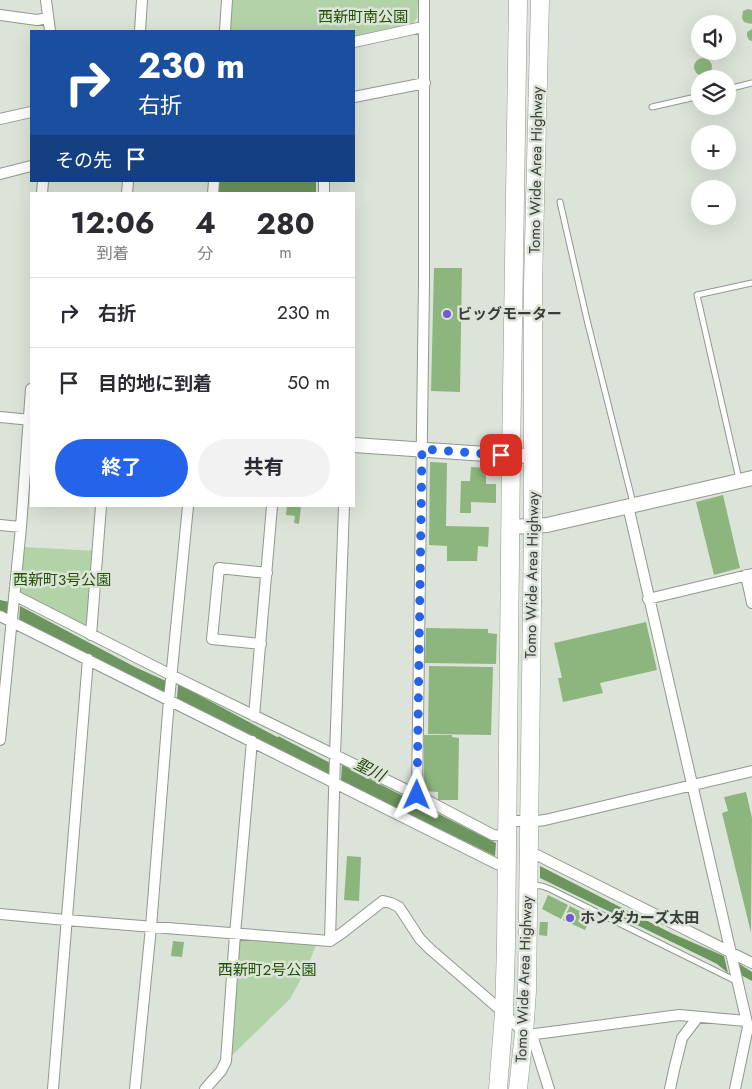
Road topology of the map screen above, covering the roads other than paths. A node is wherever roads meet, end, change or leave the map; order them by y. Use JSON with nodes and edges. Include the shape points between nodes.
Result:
{"nodes":[{"id":1,"x":46,"y":0,"type":"edge"},
{"id":2,"x":142,"y":0,"type":"edge"},
{"id":3,"x":227,"y":0,"type":"edge"},
{"id":4,"x":424,"y":0,"type":"edge"},
{"id":5,"x":518,"y":0,"type":"edge"},
{"id":6,"x":540,"y":0,"type":"edge"},
{"id":7,"x":0,"y":15,"type":"edge"},
{"id":8,"x":48,"y":18,"type":"junction"},
{"id":9,"x":424,"y":28,"type":"junction"},
{"id":10,"x":50,"y":30,"type":"edge"},
{"id":11,"x":140,"y":30,"type":"edge"},
{"id":12,"x":225,"y":30,"type":"edge"},
{"id":13,"x":355,"y":42,"type":"edge"},
{"id":14,"x":425,"y":83,"type":"junction"},
{"id":15,"x":752,"y":83,"type":"edge"},
{"id":16,"x":736,"y":87,"type":"edge"},
{"id":17,"x":355,"y":98,"type":"edge"},
{"id":18,"x":691,"y":98,"type":"edge"},
{"id":19,"x":652,"y":107,"type":"dead end"},
{"id":20,"x":30,"y":112,"type":"edge"},
{"id":21,"x":0,"y":119,"type":"edge"},
{"id":22,"x":30,"y":166,"type":"edge"},
{"id":23,"x":0,"y":174,"type":"edge"},
{"id":24,"x":560,"y":202,"type":"dead end"},
{"id":25,"x":752,"y":283,"type":"edge"},
{"id":26,"x":0,"y":418,"type":"edge"},
{"id":27,"x":30,"y":420,"type":"edge"},
{"id":28,"x":355,"y":445,"type":"edge"},
{"id":29,"x":422,"y":449,"type":"junction"},
{"id":30,"x":511,"y":456,"type":"junction"},
{"id":31,"x":533,"y":456,"type":"junction"},
{"id":32,"x":746,"y":480,"type":"edge"},
{"id":33,"x":630,"y":505,"type":"junction"},
{"id":34,"x":101,"y":507,"type":"edge"},
{"id":35,"x":188,"y":507,"type":"edge"},
{"id":36,"x":272,"y":507,"type":"edge"},
{"id":37,"x":344,"y":507,"type":"edge"},
{"id":38,"x":0,"y":525,"type":"edge"},
{"id":39,"x":21,"y":527,"type":"junction"},
{"id":40,"x":511,"y":527,"type":"junction"},
{"id":41,"x":533,"y":527,"type":"junction"},
{"id":42,"x":267,"y":573,"type":"junction"},
{"id":43,"x":749,"y":575,"type":"edge"},
{"id":44,"x":14,"y":599,"type":"junction"},
{"id":45,"x":648,"y":599,"type":"junction"},
{"id":46,"x":752,"y":603,"type":"edge"},
{"id":47,"x":0,"y":616,"type":"edge"},
{"id":48,"x":12,"y":620,"type":"junction"},
{"id":49,"x":91,"y":634,"type":"junction"},
{"id":50,"x":260,"y":644,"type":"junction"},
{"id":51,"x":88,"y":659,"type":"junction"},
{"id":52,"x":171,"y":677,"type":"junction"},
{"id":53,"x":169,"y":698,"type":"junction"},
{"id":54,"x":254,"y":716,"type":"junction"},
{"id":55,"x":0,"y":740,"type":"edge"},
{"id":56,"x":252,"y":741,"type":"junction"},
{"id":57,"x":335,"y":757,"type":"junction"},
{"id":58,"x":752,"y":771,"type":"edge"},
{"id":59,"x":334,"y":780,"type":"junction"},
{"id":60,"x":692,"y":785,"type":"junction"},
{"id":61,"x":417,"y":795,"type":"junction"},
{"id":62,"x":529,"y":821,"type":"junction"},
{"id":63,"x":507,"y":834,"type":"junction"},
{"id":64,"x":528,"y":855,"type":"junction"},
{"id":65,"x":506,"y":865,"type":"junction"},
{"id":66,"x":528,"y":880,"type":"junction"},
{"id":67,"x":0,"y":914,"type":"edge"},
{"id":68,"x":66,"y":920,"type":"junction"},
{"id":69,"x":151,"y":926,"type":"junction"},
{"id":70,"x":235,"y":934,"type":"junction"},
{"id":71,"x":330,"y":941,"type":"junction"},
{"id":72,"x":731,"y":955,"type":"junction"},
{"id":73,"x":752,"y":962,"type":"edge"},
{"id":74,"x":737,"y":978,"type":"junction"},
{"id":75,"x":504,"y":1013,"type":"junction"},
{"id":76,"x":698,"y":1017,"type":"junction"},
{"id":77,"x":746,"y":1021,"type":"junction"},
{"id":78,"x":528,"y":1034,"type":"junction"},
{"id":79,"x":53,"y":1089,"type":"edge"},
{"id":80,"x":135,"y":1089,"type":"edge"},
{"id":81,"x":205,"y":1089,"type":"edge"},
{"id":82,"x":498,"y":1089,"type":"edge"},
{"id":83,"x":518,"y":1089,"type":"edge"},
{"id":84,"x":549,"y":1089,"type":"edge"},
{"id":85,"x":670,"y":1089,"type":"edge"},
{"id":86,"x":735,"y":1089,"type":"edge"}],
"edges":[{"from":1,"to":8,"type":"street"},
{"from":2,"to":11,"type":"street"},
{"from":3,"to":12,"type":"street"},
{"from":4,"to":9,"type":"street"},
{"from":5,"to":30,"type":"highway","name":"Tomo Wide Area Highway"},
{"from":6,"to":31,"type":"highway","name":"Tomo Wide Area Highway","via":[[533,284]]},
{"from":7,"to":8,"type":"street","via":[[37,20]]},
{"from":8,"to":10,"type":"street"},
{"from":9,"to":13,"type":"street"},
{"from":9,"to":14,"type":"street"},
{"from":14,"to":17,"type":"street"},
{"from":14,"to":29,"type":"street"},
{"from":15,"to":16,"type":"lane"},
{"from":18,"to":19,"type":"lane"},
{"from":20,"to":21,"type":"street"},
{"from":22,"to":23,"type":"street"},
{"from":24,"to":33,"type":"lane"},
{"from":25,"to":32,"type":"lane","via":[[697,295]]},
{"from":26,"to":27,"type":"street"},
{"from":27,"to":39,"type":"street"},
{"from":28,"to":29,"type":"street"},
{"from":29,"to":30,"type":"street"},
{"from":29,"to":61,"type":"street"},
{"from":30,"to":31,"type":"street"},
{"from":30,"to":40,"type":"highway","name":"Tomo Wide Area Highway"},
{"from":31,"to":41,"type":"highway","name":"Tomo Wide Area Highway"},
{"from":32,"to":33,"type":"street"},
{"from":33,"to":41,"type":"street"},
{"from":33,"to":45,"type":"street"},
{"from":34,"to":49,"type":"street"},
{"from":35,"to":52,"type":"street"},
{"from":36,"to":42,"type":"street"},
{"from":37,"to":57,"type":"street"},
{"from":38,"to":39,"type":"street"},
{"from":39,"to":44,"type":"street"},
{"from":40,"to":41,"type":"street"},
{"from":40,"to":63,"type":"highway","name":"Tomo Wide Area Highway"},
{"from":41,"to":62,"type":"highway","name":"Tomo Wide Area Highway"},
{"from":42,"to":50,"type":"street"},
{"from":42,"to":50,"type":"street","via":[[219,568],[212,639]]},
{"from":43,"to":45,"type":"street"},
{"from":43,"to":46,"type":"street"},
{"from":44,"to":48,"type":"street"},
{"from":44,"to":49,"type":"street"},
{"from":45,"to":60,"type":"street"},
{"from":47,"to":48,"type":"street"},
{"from":48,"to":51,"type":"street"},
{"from":48,"to":55,"type":"street"},
{"from":49,"to":52,"type":"street"},
{"from":50,"to":54,"type":"street"},
{"from":51,"to":53,"type":"street"},
{"from":51,"to":68,"type":"street"},
{"from":52,"to":53,"type":"street"},
{"from":52,"to":54,"type":"street"},
{"from":53,"to":56,"type":"street"},
{"from":53,"to":69,"type":"street"},
{"from":54,"to":57,"type":"street"},
{"from":56,"to":59,"type":"street"},
{"from":56,"to":70,"type":"street"},
{"from":57,"to":59,"type":"street"},
{"from":57,"to":61,"type":"street"},
{"from":58,"to":60,"type":"street"},
{"from":59,"to":65,"type":"street","via":[[497,864]]},
{"from":59,"to":71,"type":"street"},
{"from":60,"to":62,"type":"street"},
{"from":60,"to":72,"type":"street"},
{"from":61,"to":63,"type":"street","via":[[493,834]]},
{"from":62,"to":63,"type":"street"},
{"from":62,"to":64,"type":"highway","name":"Tomo Wide Area Highway"},
{"from":63,"to":65,"type":"highway","name":"Tomo Wide Area Highway"},
{"from":64,"to":66,"type":"highway","name":"Tomo Wide Area Highway"},
{"from":64,"to":72,"type":"street","via":[[537,855]]},
{"from":65,"to":75,"type":"highway","name":"Tomo Wide Area Highway"},
{"from":66,"to":74,"type":"lane"},
{"from":66,"to":78,"type":"highway","name":"Tomo Wide Area Highway"},
{"from":67,"to":68,"type":"street"},
{"from":68,"to":69,"type":"street"},
{"from":68,"to":79,"type":"street"},
{"from":69,"to":70,"type":"street"},
{"from":69,"to":80,"type":"street"},
{"from":70,"to":71,"type":"street"},
{"from":70,"to":81,"type":"street","via":[[226,1061]]},
{"from":71,"to":75,"type":"street","via":[[382,901],[391,903],[399,907],[430,950]]},
{"from":72,"to":73,"type":"street"},
{"from":72,"to":74,"type":"street"},
{"from":74,"to":77,"type":"street"},
{"from":75,"to":78,"type":"street"},
{"from":75,"to":82,"type":"highway","name":"Tomo Wide Area Highway"},
{"from":76,"to":77,"type":"street"},
{"from":76,"to":78,"type":"street","via":[[679,1015]]},
{"from":76,"to":85,"type":"street","via":[[682,1038]]},
{"from":77,"to":86,"type":"street","via":[[748,1027]]},
{"from":78,"to":83,"type":"highway","name":"Tomo Wide Area Highway"},
{"from":78,"to":84,"type":"street"}]}
